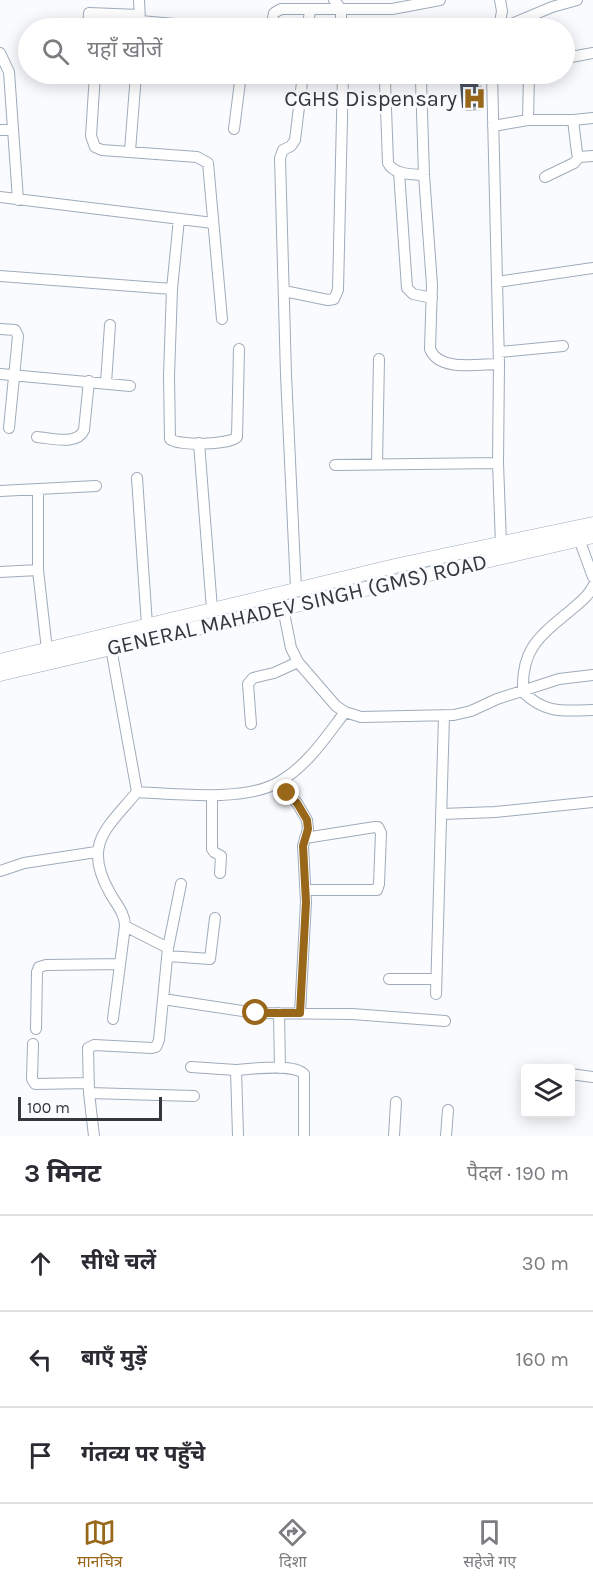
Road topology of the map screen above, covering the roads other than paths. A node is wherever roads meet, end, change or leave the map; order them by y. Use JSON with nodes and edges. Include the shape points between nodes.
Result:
{"nodes":[{"id":1,"x":139,"y":0,"type":"edge"},
{"id":2,"x":440,"y":0,"type":"edge"},
{"id":3,"x":500,"y":0,"type":"edge"},
{"id":4,"x":577,"y":0,"type":"edge"},
{"id":5,"x":337,"y":4,"type":"edge"},
{"id":6,"x":310,"y":9,"type":"junction"},
{"id":7,"x":88,"y":18,"type":"edge"},
{"id":8,"x":116,"y":18,"type":"edge"},
{"id":9,"x":139,"y":18,"type":"edge"},
{"id":10,"x":273,"y":18,"type":"edge"},
{"id":11,"x":309,"y":18,"type":"edge"},
{"id":12,"x":501,"y":18,"type":"edge"},
{"id":13,"x":525,"y":18,"type":"edge"},
{"id":14,"x":0,"y":53,"type":"edge"},
{"id":15,"x":593,"y":53,"type":"edge"},
{"id":16,"x":575,"y":56,"type":"edge"},
{"id":17,"x":94,"y":84,"type":"edge"},
{"id":18,"x":135,"y":84,"type":"edge"},
{"id":19,"x":240,"y":84,"type":"edge"},
{"id":20,"x":302,"y":84,"type":"edge"},
{"id":21,"x":343,"y":84,"type":"edge"},
{"id":22,"x":385,"y":84,"type":"edge"},
{"id":23,"x":421,"y":84,"type":"edge"},
{"id":24,"x":492,"y":84,"type":"edge"},
{"id":25,"x":529,"y":84,"type":"edge"},
{"id":26,"x":593,"y":118,"type":"edge"},
{"id":27,"x":528,"y":120,"type":"junction"},
{"id":28,"x":573,"y":120,"type":"junction"},
{"id":29,"x":493,"y":126,"type":"junction"},
{"id":30,"x":234,"y":129,"type":"dead end"},
{"id":31,"x":0,"y":130,"type":"edge"},
{"id":32,"x":12,"y":130,"type":"junction"},
{"id":33,"x":130,"y":151,"type":"junction"},
{"id":34,"x":593,"y":156,"type":"edge"},
{"id":35,"x":579,"y":157,"type":"junction"},
{"id":36,"x":399,"y":172,"type":"junction"},
{"id":37,"x":424,"y":175,"type":"junction"},
{"id":38,"x":545,"y":177,"type":"dead end"},
{"id":39,"x":0,"y":197,"type":"edge"},
{"id":40,"x":18,"y":200,"type":"junction"},
{"id":41,"x":179,"y":219,"type":"junction"},
{"id":42,"x":213,"y":223,"type":"junction"},
{"id":43,"x":593,"y":268,"type":"edge"},
{"id":44,"x":0,"y":276,"type":"edge"},
{"id":45,"x":497,"y":282,"type":"junction"},
{"id":46,"x":172,"y":289,"type":"junction"},
{"id":47,"x":284,"y":291,"type":"junction"},
{"id":48,"x":432,"y":298,"type":"junction"},
{"id":49,"x":222,"y":319,"type":"dead end"},
{"id":50,"x":110,"y":325,"type":"dead end"},
{"id":51,"x":0,"y":328,"type":"edge"},
{"id":52,"x":563,"y":346,"type":"dead end"},
{"id":53,"x":239,"y":349,"type":"dead end"},
{"id":54,"x":499,"y":352,"type":"junction"},
{"id":55,"x":379,"y":359,"type":"dead end"},
{"id":56,"x":499,"y":364,"type":"junction"},
{"id":57,"x":0,"y":374,"type":"edge"},
{"id":58,"x":15,"y":375,"type":"junction"},
{"id":59,"x":89,"y":381,"type":"junction"},
{"id":60,"x":106,"y":383,"type":"junction"},
{"id":61,"x":130,"y":386,"type":"dead end"},
{"id":62,"x":9,"y":428,"type":"dead end"},
{"id":63,"x":37,"y":437,"type":"dead end"},
{"id":64,"x":199,"y":443,"type":"junction"},
{"id":65,"x":498,"y":463,"type":"junction"},
{"id":66,"x":377,"y":464,"type":"junction"},
{"id":67,"x":335,"y":465,"type":"dead end"},
{"id":68,"x":137,"y":478,"type":"dead end"},
{"id":69,"x":96,"y":486,"type":"dead end"},
{"id":70,"x":38,"y":489,"type":"junction"},
{"id":71,"x":0,"y":491,"type":"edge"},
{"id":72,"x":593,"y":524,"type":"edge"},
{"id":73,"x":586,"y":538,"type":"edge"},
{"id":74,"x":501,"y":544,"type":"junction"},
{"id":75,"x":38,"y":570,"type":"junction"},
{"id":76,"x":0,"y":572,"type":"edge"},
{"id":77,"x":593,"y":577,"type":"edge"},
{"id":78,"x":593,"y":586,"type":"edge"},
{"id":79,"x":296,"y":589,"type":"junction"},
{"id":80,"x":283,"y":608,"type":"junction"},
{"id":81,"x":212,"y":609,"type":"junction"},
{"id":82,"x":147,"y":625,"type":"junction"},
{"id":83,"x":111,"y":648,"type":"junction"},
{"id":84,"x":46,"y":650,"type":"junction"},
{"id":85,"x":0,"y":661,"type":"edge"},
{"id":86,"x":298,"y":662,"type":"junction"},
{"id":87,"x":0,"y":674,"type":"edge"},
{"id":88,"x":593,"y":675,"type":"edge"},
{"id":89,"x":523,"y":692,"type":"junction"},
{"id":90,"x":593,"y":710,"type":"edge"},
{"id":91,"x":345,"y":712,"type":"junction"},
{"id":92,"x":444,"y":716,"type":"junction"},
{"id":93,"x":251,"y":724,"type":"dead end"},
{"id":94,"x":278,"y":783,"type":"junction"},
{"id":95,"x":137,"y":792,"type":"junction"},
{"id":96,"x":212,"y":795,"type":"junction"},
{"id":97,"x":593,"y":802,"type":"edge"},
{"id":98,"x":442,"y":814,"type":"junction"},
{"id":99,"x":305,"y":838,"type":"junction"},
{"id":100,"x":96,"y":852,"type":"junction"},
{"id":101,"x":0,"y":871,"type":"edge"},
{"id":102,"x":220,"y":873,"type":"dead end"},
{"id":103,"x":181,"y":884,"type":"dead end"},
{"id":104,"x":306,"y":890,"type":"junction"},
{"id":105,"x":215,"y":918,"type":"dead end"},
{"id":106,"x":125,"y":926,"type":"junction"},
{"id":107,"x":168,"y":952,"type":"junction"},
{"id":108,"x":120,"y":964,"type":"junction"},
{"id":109,"x":389,"y":978,"type":"dead end"},
{"id":110,"x":436,"y":979,"type":"junction"},
{"id":111,"x":436,"y":994,"type":"dead end"},
{"id":112,"x":163,"y":999,"type":"junction"},
{"id":113,"x":279,"y":1013,"type":"junction"},
{"id":114,"x":300,"y":1013,"type":"junction"},
{"id":115,"x":113,"y":1019,"type":"dead end"},
{"id":116,"x":445,"y":1021,"type":"dead end"},
{"id":117,"x":36,"y":1029,"type":"dead end"},
{"id":118,"x":33,"y":1044,"type":"dead end"},
{"id":119,"x":191,"y":1067,"type":"dead end"},
{"id":120,"x":280,"y":1068,"type":"junction"},
{"id":121,"x":236,"y":1070,"type":"junction"},
{"id":122,"x":575,"y":1075,"type":"edge"},
{"id":123,"x":593,"y":1077,"type":"edge"},
{"id":124,"x":89,"y":1088,"type":"junction"},
{"id":125,"x":194,"y":1096,"type":"dead end"},
{"id":126,"x":396,"y":1102,"type":"dead end"},
{"id":127,"x":447,"y":1110,"type":"dead end"},
{"id":128,"x":94,"y":1136,"type":"edge"},
{"id":129,"x":238,"y":1136,"type":"edge"},
{"id":130,"x":304,"y":1136,"type":"edge"},
{"id":131,"x":394,"y":1136,"type":"edge"},
{"id":132,"x":446,"y":1136,"type":"edge"}],
"edges":[{"from":1,"to":9,"type":"street"},
{"from":2,"to":5,"type":"street","via":[[392,9]]},
{"from":3,"to":12,"type":"street"},
{"from":4,"to":13,"type":"street"},
{"from":5,"to":6,"type":"street"},
{"from":6,"to":10,"type":"street","via":[[281,9]]},
{"from":6,"to":11,"type":"street"},
{"from":7,"to":8,"type":"street","via":[[88,13]]},
{"from":14,"to":32,"type":"street","via":[[9,72]]},
{"from":15,"to":16,"type":"street"},
{"from":17,"to":33,"type":"street","via":[[92,143],[102,150]]},
{"from":18,"to":33,"type":"street"},
{"from":19,"to":30,"type":"street"},
{"from":20,"to":47,"type":"street","via":[[294,140],[280,158]]},
{"from":21,"to":47,"type":"street","via":[[338,290],[328,300]]},
{"from":22,"to":36,"type":"street","via":[[388,164]]},
{"from":23,"to":37,"type":"street"},
{"from":24,"to":29,"type":"street"},
{"from":25,"to":27,"type":"street"},
{"from":26,"to":28,"type":"street"},
{"from":27,"to":28,"type":"street"},
{"from":27,"to":29,"type":"street"},
{"from":28,"to":35,"type":"street"},
{"from":29,"to":45,"type":"street"},
{"from":31,"to":32,"type":"street"},
{"from":32,"to":40,"type":"street"},
{"from":33,"to":42,"type":"street","via":[[203,159],[210,172]]},
{"from":34,"to":35,"type":"street"},
{"from":35,"to":38,"type":"street"},
{"from":36,"to":37,"type":"street"},
{"from":36,"to":48,"type":"street","via":[[407,288],[413,294]]},
{"from":37,"to":48,"type":"street"},
{"from":39,"to":40,"type":"street"},
{"from":40,"to":41,"type":"street"},
{"from":41,"to":42,"type":"street"},
{"from":41,"to":46,"type":"street"},
{"from":42,"to":49,"type":"street"},
{"from":43,"to":45,"type":"street"},
{"from":44,"to":46,"type":"street"},
{"from":45,"to":54,"type":"street"},
{"from":46,"to":64,"type":"street","via":[[170,440]]},
{"from":47,"to":79,"type":"street"},
{"from":48,"to":56,"type":"street","via":[[433,357],[448,364]]},
{"from":50,"to":60,"type":"street"},
{"from":51,"to":58,"type":"street","via":[[17,332]]},
{"from":52,"to":54,"type":"street"},
{"from":53,"to":64,"type":"street","via":[[237,437],[230,442]]},
{"from":54,"to":56,"type":"street"},
{"from":55,"to":66,"type":"street"},
{"from":56,"to":65,"type":"street"},
{"from":57,"to":58,"type":"street"},
{"from":58,"to":59,"type":"street"},
{"from":58,"to":62,"type":"street"},
{"from":59,"to":60,"type":"street"},
{"from":59,"to":63,"type":"street","via":[[82,436],[74,440]]},
{"from":60,"to":61,"type":"street"},
{"from":64,"to":81,"type":"street"},
{"from":65,"to":66,"type":"street"},
{"from":65,"to":74,"type":"street"},
{"from":66,"to":67,"type":"street"},
{"from":68,"to":82,"type":"street"},
{"from":69,"to":70,"type":"street"},
{"from":70,"to":71,"type":"street"},
{"from":70,"to":75,"type":"street"},
{"from":72,"to":74,"type":"street"},
{"from":73,"to":77,"type":"street"},
{"from":73,"to":80,"type":"street","name":"GENERAL MAHADEV SINGH (GMS) ROAD"},
{"from":74,"to":79,"type":"street"},
{"from":75,"to":76,"type":"street"},
{"from":75,"to":84,"type":"street"},
{"from":78,"to":89,"type":"street","via":[[530,648],[523,670]]},
{"from":79,"to":81,"type":"street"},
{"from":80,"to":83,"type":"street","name":"GENERAL MAHADEV SINGH (GMS) ROAD"},
{"from":80,"to":86,"type":"street"},
{"from":81,"to":82,"type":"street"},
{"from":82,"to":84,"type":"street"},
{"from":83,"to":87,"type":"street","name":"GENERAL MAHADEV SINGH (GMS) ROAD"},
{"from":83,"to":95,"type":"street"},
{"from":84,"to":85,"type":"street"},
{"from":86,"to":91,"type":"street"},
{"from":86,"to":93,"type":"street","via":[[250,680]]},
{"from":88,"to":89,"type":"street"},
{"from":89,"to":90,"type":"street","via":[[535,704],[560,711]]},
{"from":89,"to":92,"type":"street","via":[[471,711]]},
{"from":91,"to":92,"type":"street","via":[[374,718]]},
{"from":91,"to":94,"type":"street","via":[[313,754]]},
{"from":92,"to":98,"type":"street"},
{"from":94,"to":96,"type":"street","via":[[253,792]]},
{"from":94,"to":99,"type":"street","via":[[304,813],[308,829]]},
{"from":95,"to":96,"type":"street"},
{"from":95,"to":100,"type":"street","via":[[107,828]]},
{"from":96,"to":102,"type":"street","via":[[212,849],[221,856]]},
{"from":97,"to":98,"type":"street"},
{"from":98,"to":110,"type":"street"},
{"from":99,"to":104,"type":"street"},
{"from":99,"to":104,"type":"street","via":[[375,827],[381,833],[377,890]]},
{"from":100,"to":101,"type":"street","via":[[24,863]]},
{"from":100,"to":106,"type":"street","via":[[102,878],[123,914]]},
{"from":103,"to":107,"type":"street"},
{"from":104,"to":114,"type":"street"},
{"from":105,"to":107,"type":"street","via":[[210,959]]},
{"from":106,"to":107,"type":"street"},
{"from":106,"to":108,"type":"street"},
{"from":107,"to":112,"type":"street"},
{"from":108,"to":115,"type":"street"},
{"from":108,"to":117,"type":"street","via":[[39,968]]},
{"from":109,"to":110,"type":"street"},
{"from":110,"to":111,"type":"street"},
{"from":112,"to":113,"type":"street"},
{"from":112,"to":124,"type":"street","via":[[156,1047],[90,1046]]},
{"from":113,"to":114,"type":"street"},
{"from":113,"to":120,"type":"street"},
{"from":114,"to":116,"type":"street"},
{"from":118,"to":124,"type":"street","via":[[35,1084]]},
{"from":119,"to":121,"type":"street"},
{"from":120,"to":121,"type":"street"},
{"from":120,"to":130,"type":"street","via":[[304,1074]]},
{"from":121,"to":129,"type":"street"},
{"from":122,"to":123,"type":"street"},
{"from":124,"to":125,"type":"street"},
{"from":124,"to":128,"type":"street"},
{"from":126,"to":131,"type":"street"},
{"from":127,"to":132,"type":"street"}]}
